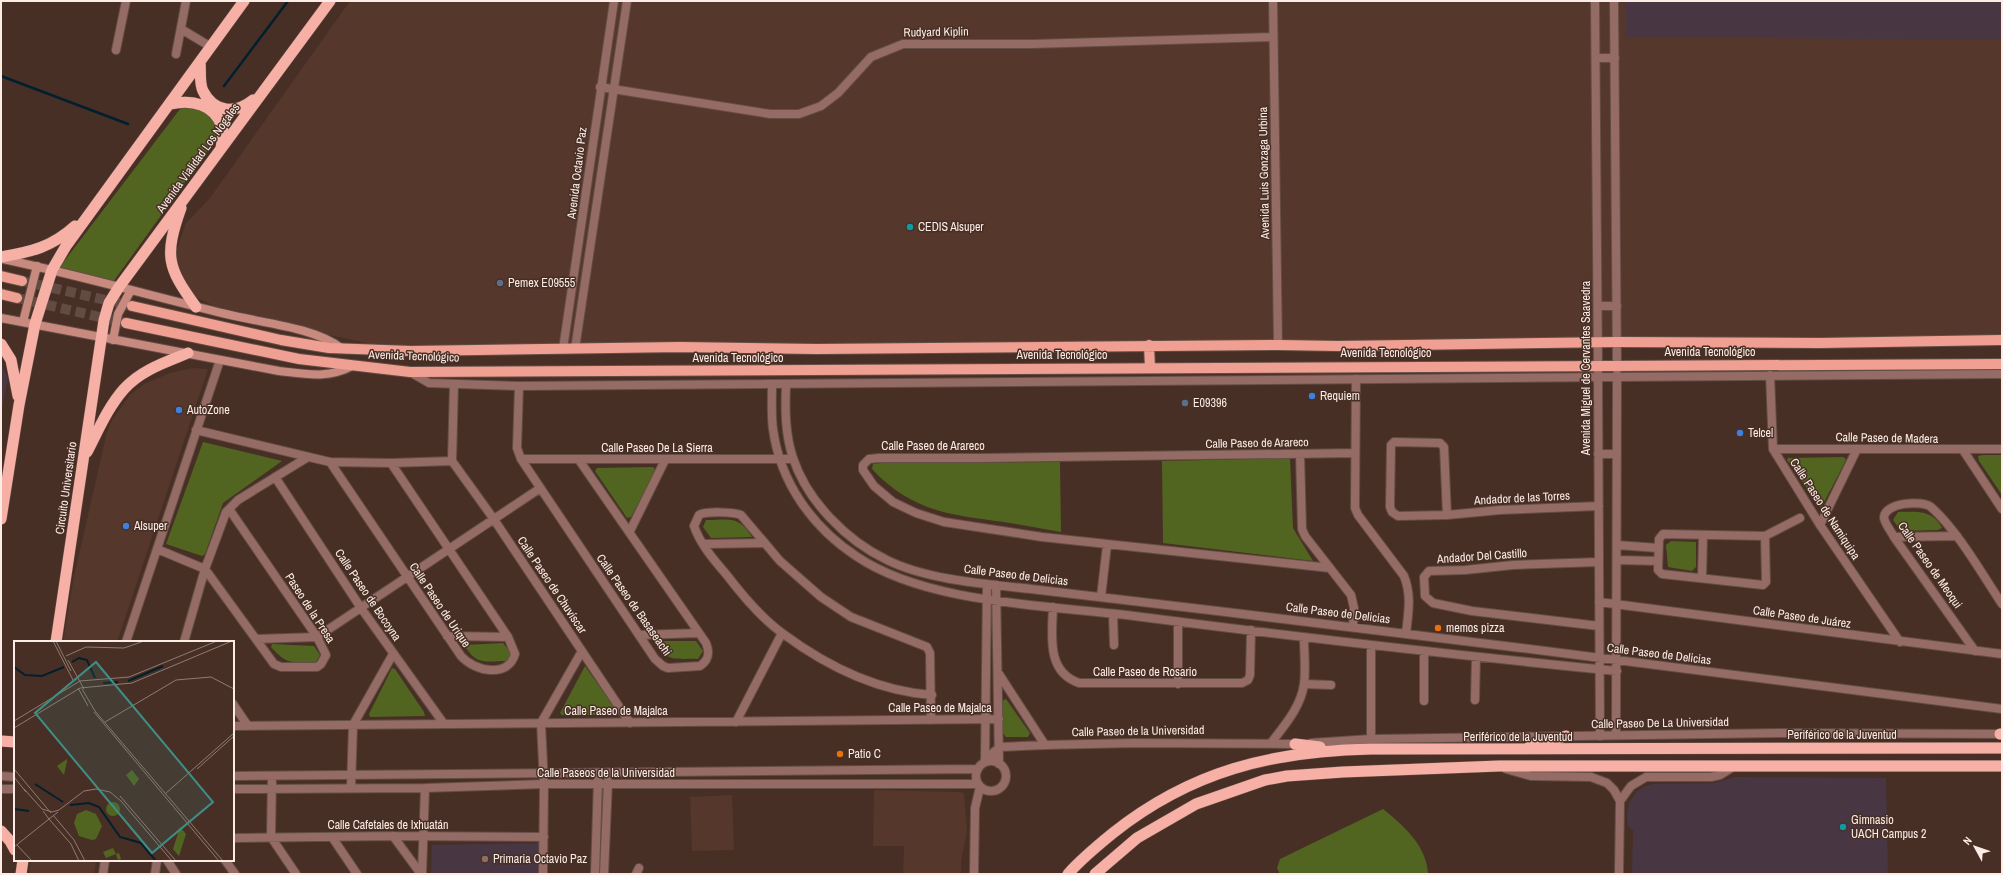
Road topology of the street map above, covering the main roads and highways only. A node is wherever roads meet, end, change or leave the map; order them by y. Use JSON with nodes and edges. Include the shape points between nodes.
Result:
{"nodes":[{"id":1,"x":330,"y":1,"type":"edge"},
{"id":2,"x":242,"y":3,"type":"edge"},
{"id":3,"x":200,"y":62,"type":"junction"},
{"id":4,"x":260,"y":94,"type":"junction"},
{"id":5,"x":171,"y":104,"type":"junction"},
{"id":6,"x":221,"y":149,"type":"junction"},
{"id":7,"x":184,"y":199,"type":"junction"},
{"id":8,"x":94,"y":207,"type":"junction"},
{"id":9,"x":1,"y":258,"type":"edge"},
{"id":10,"x":37,"y":266,"type":"junction"},
{"id":11,"x":52,"y":270,"type":"junction"},
{"id":12,"x":1,"y":276,"type":"edge"},
{"id":13,"x":22,"y":282,"type":"tunnel mouth"},
{"id":14,"x":119,"y":287,"type":"junction"},
{"id":15,"x":131,"y":290,"type":"junction"},
{"id":16,"x":1,"y":294,"type":"edge"},
{"id":17,"x":17,"y":298,"type":"tunnel mouth"},
{"id":18,"x":132,"y":306,"type":"tunnel mouth"},
{"id":19,"x":196,"y":307,"type":"junction"},
{"id":20,"x":1,"y":318,"type":"edge"},
{"id":21,"x":22,"y":322,"type":"junction"},
{"id":22,"x":126,"y":323,"type":"tunnel mouth"},
{"id":23,"x":35,"y":324,"type":"junction"},
{"id":24,"x":101,"y":338,"type":"junction"},
{"id":25,"x":112,"y":340,"type":"junction"},
{"id":26,"x":2002,"y":340,"type":"edge"},
{"id":27,"x":1,"y":344,"type":"edge"},
{"id":28,"x":1149,"y":345,"type":"junction"},
{"id":29,"x":342,"y":348,"type":"junction"},
{"id":30,"x":188,"y":353,"type":"junction"},
{"id":31,"x":2002,"y":364,"type":"edge"},
{"id":32,"x":352,"y":366,"type":"junction"},
{"id":33,"x":1150,"y":368,"type":"junction"},
{"id":34,"x":19,"y":405,"type":"junction"},
{"id":35,"x":83,"y":460,"type":"junction"},
{"id":36,"x":1,"y":519,"type":"edge"},
{"id":37,"x":56,"y":641,"type":"edge"},
{"id":38,"x":1566,"y":736,"type":"road end"},
{"id":39,"x":1,"y":740,"type":"edge"},
{"id":40,"x":14,"y":742,"type":"edge"},
{"id":41,"x":1295,"y":744,"type":"road end"},
{"id":42,"x":2002,"y":748,"type":"edge"},
{"id":43,"x":1342,"y":750,"type":"junction"},
{"id":44,"x":1512,"y":750,"type":"junction"},
{"id":45,"x":2002,"y":766,"type":"edge"},
{"id":46,"x":1,"y":831,"type":"edge"},
{"id":47,"x":14,"y":848,"type":"edge"},
{"id":48,"x":18,"y":861,"type":"edge"},
{"id":49,"x":23,"y":861,"type":"edge"},
{"id":50,"x":21,"y":874,"type":"edge"},
{"id":51,"x":1068,"y":874,"type":"edge"},
{"id":52,"x":1095,"y":874,"type":"edge"}],
"edges":[{"from":1,"to":4,"type":"highway","name":"Avenida Vialidad Los Nogales"},
{"from":2,"to":3,"type":"highway"},
{"from":3,"to":4,"type":"highway","via":[[203,91],[221,108],[241,109]]},
{"from":3,"to":5,"type":"highway"},
{"from":4,"to":6,"type":"highway","name":"Avenida Vialidad Los Nogales"},
{"from":5,"to":6,"type":"highway","via":[[192,101],[200,103],[212,112],[222,127]]},
{"from":5,"to":8,"type":"highway"},
{"from":6,"to":7,"type":"highway","name":"Avenida Vialidad Los Nogales"},
{"from":7,"to":14,"type":"highway","name":"Avenida Vialidad Los Nogales"},
{"from":7,"to":19,"type":"highway","via":[[174,232],[171,260],[179,282]]},
{"from":8,"to":9,"type":"highway","via":[[64,236],[47,246],[29,253]]},
{"from":8,"to":11,"type":"highway"},
{"from":9,"to":10,"type":"main road"},
{"from":10,"to":11,"type":"main road"},
{"from":10,"to":21,"type":"main road"},
{"from":11,"to":14,"type":"main road"},
{"from":11,"to":23,"type":"highway"},
{"from":12,"to":13,"type":"main road"},
{"from":14,"to":15,"type":"main road"},
{"from":14,"to":24,"type":"highway","name":"Avenida Vialidad Los Nogales","via":[[106,313]]},
{"from":15,"to":19,"type":"main road"},
{"from":15,"to":25,"type":"main road","via":[[118,314]]},
{"from":16,"to":17,"type":"main road"},
{"from":18,"to":29,"type":"main road","name":"Avenida Tecnológico","via":[[281,340]]},
{"from":19,"to":29,"type":"main road","via":[[324,337]]},
{"from":20,"to":21,"type":"main road"},
{"from":21,"to":23,"type":"main road"},
{"from":22,"to":32,"type":"main road","name":"Avenida Tecnológico","via":[[259,352]]},
{"from":23,"to":24,"type":"main road"},
{"from":23,"to":34,"type":"highway"},
{"from":24,"to":25,"type":"main road"},
{"from":24,"to":35,"type":"highway","name":"Circuito Universitario"},
{"from":25,"to":30,"type":"main road"},
{"from":26,"to":28,"type":"main road","name":"Avenida Tecnológico","via":[[1338,346]]},
{"from":27,"to":34,"type":"highway","via":[[10,360]]},
{"from":28,"to":29,"type":"main road","name":"Avenida Tecnológico","via":[[563,348],[411,352]]},
{"from":28,"to":33,"type":"main road"},
{"from":30,"to":32,"type":"main road","via":[[279,371],[322,375],[341,372]]},
{"from":30,"to":35,"type":"highway","via":[[139,376],[125,388],[113,403]]},
{"from":31,"to":33,"type":"main road","name":"Avenida Tecnológico","via":[[1617,371],[1598,366]]},
{"from":32,"to":33,"type":"main road","name":"Avenida Tecnológico","via":[[410,372]]},
{"from":34,"to":36,"type":"highway"},
{"from":35,"to":37,"type":"highway","name":"Circuito Universitario"},
{"from":38,"to":44,"type":"highway"},
{"from":39,"to":40,"type":"highway"},
{"from":41,"to":43,"type":"highway"},
{"from":42,"to":44,"type":"highway","name":"Periférico de la Juventud"},
{"from":43,"to":44,"type":"highway","name":"Periférico de la Juventud"},
{"from":43,"to":51,"type":"highway","name":"Periférico de la Juventud","via":[[1287,755],[1242,766],[1186,787],[1130,820],[1099,844]]},
{"from":45,"to":52,"type":"highway","via":[[1499,766],[1307,773],[1265,780],[1196,804],[1137,838]]},
{"from":46,"to":47,"type":"highway"},
{"from":48,"to":50,"type":"highway"},
{"from":49,"to":50,"type":"highway"}]}
